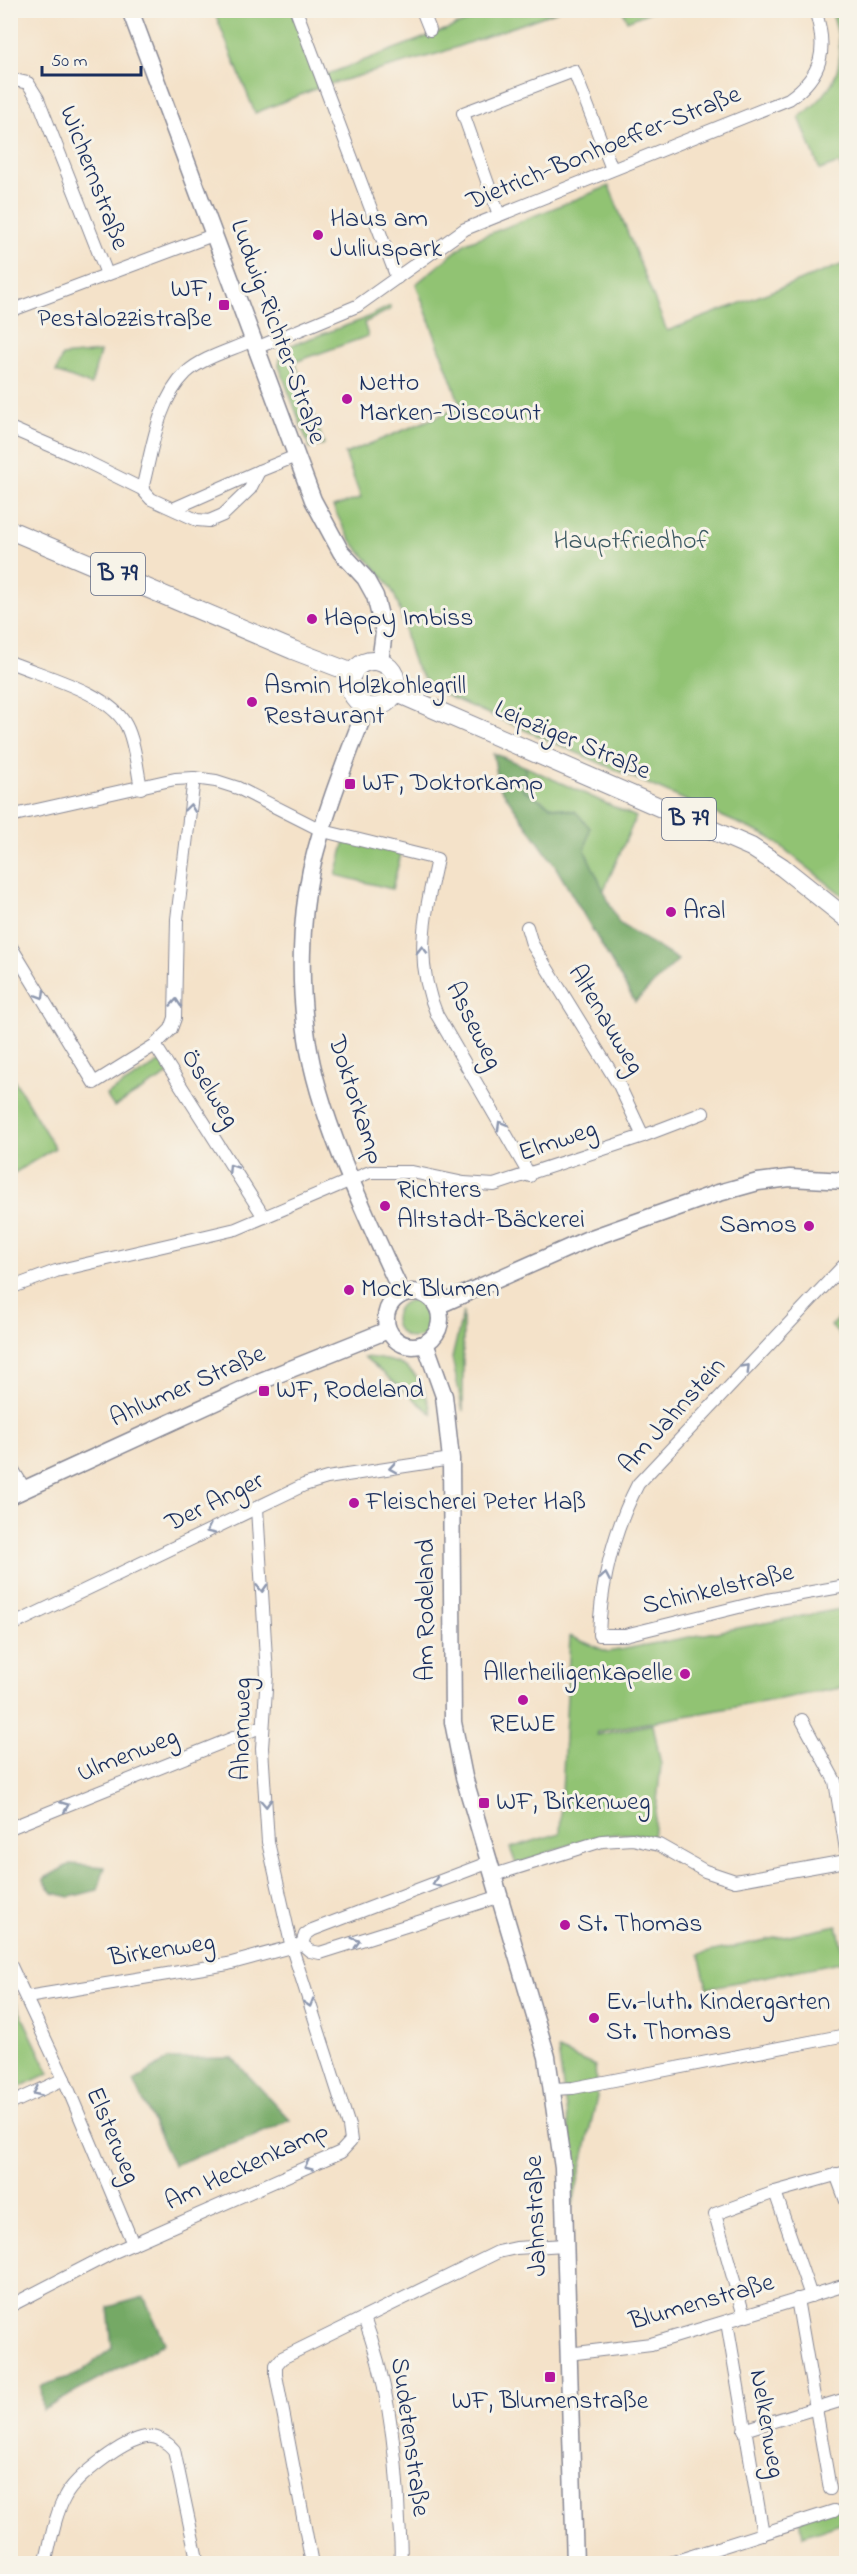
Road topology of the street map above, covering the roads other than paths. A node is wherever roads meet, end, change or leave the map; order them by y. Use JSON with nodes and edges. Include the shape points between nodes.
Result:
{"nodes":[{"id":1,"x":130,"y":10,"type":"edge"},
{"id":2,"x":296,"y":10,"type":"edge"},
{"id":3,"x":422,"y":10,"type":"edge"},
{"id":4,"x":815,"y":10,"type":"edge"},
{"id":5,"x":430,"y":30,"type":"dead end"},
{"id":6,"x":10,"y":79,"type":"edge"},
{"id":7,"x":612,"y":169,"type":"junction"},
{"id":8,"x":499,"y":215,"type":"junction"},
{"id":9,"x":213,"y":234,"type":"junction"},
{"id":10,"x":107,"y":274,"type":"junction"},
{"id":11,"x":397,"y":279,"type":"junction"},
{"id":12,"x":10,"y":311,"type":"edge"},
{"id":13,"x":255,"y":344,"type":"junction"},
{"id":14,"x":10,"y":428,"type":"edge"},
{"id":15,"x":296,"y":456,"type":"junction"},
{"id":16,"x":259,"y":471,"type":"junction"},
{"id":17,"x":142,"y":489,"type":"junction"},
{"id":18,"x":173,"y":509,"type":"junction"},
{"id":19,"x":10,"y":530,"type":"edge"},
{"id":20,"x":10,"y":662,"type":"edge"},
{"id":21,"x":380,"y":662,"type":"junction"},
{"id":22,"x":353,"y":673,"type":"junction"},
{"id":23,"x":395,"y":692,"type":"junction"},
{"id":24,"x":366,"y":706,"type":"junction"},
{"id":25,"x":194,"y":778,"type":"junction"},
{"id":26,"x":141,"y":788,"type":"junction"},
{"id":27,"x":10,"y":816,"type":"edge"},
{"id":28,"x":322,"y":831,"type":"junction"},
{"id":29,"x":846,"y":918,"type":"edge"},
{"id":30,"x":527,"y":927,"type":"dead end"},
{"id":31,"x":10,"y":945,"type":"edge"},
{"id":32,"x":155,"y":1045,"type":"junction"},
{"id":33,"x":703,"y":1113,"type":"dead end"},
{"id":34,"x":644,"y":1137,"type":"junction"},
{"id":35,"x":530,"y":1176,"type":"junction"},
{"id":36,"x":352,"y":1179,"type":"junction"},
{"id":37,"x":846,"y":1181,"type":"edge"},
{"id":38,"x":264,"y":1217,"type":"junction"},
{"id":39,"x":846,"y":1263,"type":"edge"},
{"id":40,"x":10,"y":1288,"type":"edge"},
{"id":41,"x":402,"y":1294,"type":"junction"},
{"id":42,"x":437,"y":1306,"type":"junction"},
{"id":43,"x":388,"y":1330,"type":"junction"},
{"id":44,"x":425,"y":1343,"type":"junction"},
{"id":45,"x":451,"y":1459,"type":"junction"},
{"id":46,"x":10,"y":1465,"type":"edge"},
{"id":47,"x":17,"y":1492,"type":"edge"},
{"id":48,"x":257,"y":1508,"type":"junction"},
{"id":49,"x":846,"y":1586,"type":"edge"},
{"id":50,"x":10,"y":1626,"type":"edge"},
{"id":51,"x":599,"y":1635,"type":"joint"},
{"id":52,"x":802,"y":1720,"type":"dead end"},
{"id":53,"x":263,"y":1726,"type":"junction"},
{"id":54,"x":10,"y":1828,"type":"edge"},
{"id":55,"x":846,"y":1850,"type":"edge"},
{"id":56,"x":846,"y":1861,"type":"edge"},
{"id":57,"x":493,"y":1868,"type":"junction"},
{"id":58,"x":501,"y":1896,"type":"junction"},
{"id":59,"x":297,"y":1946,"type":"junction"},
{"id":60,"x":11,"y":1968,"type":"edge"},
{"id":61,"x":27,"y":1997,"type":"junction"},
{"id":62,"x":846,"y":2035,"type":"edge"},
{"id":63,"x":64,"y":2079,"type":"junction"},
{"id":64,"x":553,"y":2089,"type":"junction"},
{"id":65,"x":10,"y":2104,"type":"edge"},
{"id":66,"x":841,"y":2173,"type":"edge"},
{"id":67,"x":775,"y":2192,"type":"junction"},
{"id":68,"x":846,"y":2202,"type":"edge"},
{"id":69,"x":134,"y":2244,"type":"junction"},
{"id":70,"x":565,"y":2245,"type":"junction"},
{"id":71,"x":846,"y":2285,"type":"edge"},
{"id":72,"x":811,"y":2296,"type":"junction"},
{"id":73,"x":797,"y":2299,"type":"junction"},
{"id":74,"x":10,"y":2306,"type":"edge"},
{"id":75,"x":744,"y":2316,"type":"junction"},
{"id":76,"x":364,"y":2318,"type":"junction"},
{"id":77,"x":727,"y":2322,"type":"junction"},
{"id":78,"x":568,"y":2354,"type":"junction"},
{"id":79,"x":846,"y":2399,"type":"edge"},
{"id":80,"x":817,"y":2408,"type":"junction"},
{"id":81,"x":744,"y":2430,"type":"junction"},
{"id":82,"x":830,"y":2489,"type":"dead end"},
{"id":83,"x":834,"y":2511,"type":"dead end"},
{"id":84,"x":763,"y":2534,"type":"junction"},
{"id":85,"x":45,"y":2564,"type":"edge"},
{"id":86,"x":198,"y":2564,"type":"edge"},
{"id":87,"x":312,"y":2564,"type":"edge"},
{"id":88,"x":400,"y":2564,"type":"edge"},
{"id":89,"x":575,"y":2564,"type":"edge"},
{"id":90,"x":667,"y":2564,"type":"edge"}],
"edges":[{"from":1,"to":9,"type":"street","name":"Ludwig-Richter-Straße"},
{"from":2,"to":11,"type":"street"},
{"from":3,"to":5,"type":"street"},
{"from":4,"to":7,"type":"street","name":"Dietrich-Bonhoeffer-Straße","via":[[822,49],[818,68],[807,86],[789,99]]},
{"from":6,"to":10,"type":"street","name":"Wichernstraße","via":[[28,83],[39,99]]},
{"from":7,"to":8,"type":"street","name":"Dietrich-Bonhoeffer-Straße"},
{"from":7,"to":8,"type":"street","via":[[574,71],[462,112]]},
{"from":8,"to":11,"type":"street","name":"Dietrich-Bonhoeffer-Straße","via":[[451,237]]},
{"from":9,"to":10,"type":"street"},
{"from":9,"to":13,"type":"street","name":"Ludwig-Richter-Straße"},
{"from":10,"to":12,"type":"street"},
{"from":11,"to":13,"type":"street","name":"Dietrich-Bonhoeffer-Straße","via":[[357,306]]},
{"from":13,"to":15,"type":"street","name":"Ludwig-Richter-Straße"},
{"from":13,"to":17,"type":"street","name":"Dietrich-Bonhoeffer-Straße","via":[[202,363],[187,373],[163,411]]},
{"from":14,"to":17,"type":"street"},
{"from":15,"to":16,"type":"street"},
{"from":15,"to":21,"type":"street","name":"Ludwig-Richter-Straße","via":[[313,500],[341,552],[365,578],[375,596],[384,632]]},
{"from":16,"to":18,"type":"street"},
{"from":16,"to":18,"type":"street","via":[[250,489],[223,515],[209,521],[197,520]]},
{"from":17,"to":18,"type":"street","via":[[151,499]]},
{"from":19,"to":22,"type":"main road","number":"B 79"},
{"from":20,"to":26,"type":"street","via":[[99,698],[115,709],[127,727]]},
{"from":21,"to":22,"type":"main road","via":[[364,662]]},
{"from":21,"to":23,"type":"main road","via":[[393,671]]},
{"from":22,"to":24,"type":"main road","via":[[352,693]]},
{"from":23,"to":24,"type":"main road","via":[[384,705]]},
{"from":23,"to":29,"type":"main road","name":"Leipziger Straße","number":"B 79","via":[[751,848],[782,867]]},
{"from":24,"to":28,"type":"street","name":"Doktorkamp"},
{"from":25,"to":26,"type":"street"},
{"from":25,"to":28,"type":"street","name":"Asseweg","via":[[238,788]]},
{"from":32,"to":25,"type":"street","name":"Öselweg","one_way":true,"via":[[171,1029],[175,1018],[177,919]]},
{"from":26,"to":27,"type":"street"},
{"from":35,"to":28,"type":"street","name":"Asseweg","one_way":true,"via":[[428,993],[421,951],[437,859]]},
{"from":28,"to":36,"type":"street","name":"Doktorkamp","via":[[311,870],[303,935],[307,1039],[331,1128]]},
{"from":30,"to":34,"type":"street","name":"Altenauweg","via":[[532,944],[619,1085]]},
{"from":31,"to":32,"type":"street","one_way":true,"via":[[93,1083]]},
{"from":38,"to":32,"type":"street","name":"Öselweg","one_way":true},
{"from":33,"to":34,"type":"street","name":"Elmweg"},
{"from":34,"to":35,"type":"street","name":"Elmweg"},
{"from":35,"to":36,"type":"street","name":"Elmweg","via":[[494,1185],[388,1171]]},
{"from":36,"to":38,"type":"street"},
{"from":36,"to":41,"type":"street","name":"Doktorkamp"},
{"from":37,"to":42,"type":"street","via":[[790,1178],[715,1194],[586,1240]]},
{"from":38,"to":40,"type":"street","via":[[236,1229],[56,1270]]},
{"from":51,"to":39,"type":"street","name":"Am Jahnstein","one_way":true,"via":[[606,1569],[620,1522],[638,1484]]},
{"from":41,"to":42,"type":"street","via":[[422,1293]]},
{"from":41,"to":43,"type":"street","via":[[392,1301],[387,1312]]},
{"from":42,"to":44,"type":"street","via":[[440,1324],[435,1336]]},
{"from":43,"to":44,"type":"street","via":[[404,1344]]},
{"from":43,"to":47,"type":"street","name":"Ahlumer Straße","via":[[261,1381]]},
{"from":44,"to":45,"type":"street","name":"Am Rodeland","via":[[444,1396]]},
{"from":45,"to":48,"type":"street","name":"Der Anger","one_way":true,"via":[[327,1479],[304,1485]]},
{"from":45,"to":57,"type":"street","name":"Am Rodeland","via":[[453,1722],[464,1777]]},
{"from":46,"to":47,"type":"street"},
{"from":48,"to":50,"type":"street","name":"Der Anger","one_way":true},
{"from":48,"to":53,"type":"street","name":"Ahornweg","one_way":true,"via":[[267,1675]]},
{"from":49,"to":51,"type":"street","name":"Schinkelstraße","via":[[767,1600],[625,1635]]},
{"from":52,"to":55,"type":"street","via":[[835,1781]]},
{"from":54,"to":53,"type":"street","name":"Ulmenweg","one_way":true},
{"from":53,"to":59,"type":"street","name":"Ahornweg","one_way":true,"via":[[268,1842]]},
{"from":56,"to":57,"type":"street","name":"Birkenweg","via":[[735,1881],[705,1871],[659,1845],[632,1839],[602,1841]]},
{"from":57,"to":58,"type":"street","name":"Jahnstraße"},
{"from":57,"to":59,"type":"street","name":"Birkenweg","one_way":true,"via":[[312,1930]]},
{"from":59,"to":58,"type":"street","name":"Birkenweg","one_way":true,"via":[[320,1953]]},
{"from":58,"to":64,"type":"street","name":"Jahnstraße"},
{"from":59,"to":61,"type":"street","name":"Birkenweg","via":[[228,1964]]},
{"from":59,"to":69,"type":"street","name":"Am Heckenkamp","one_way":true,"via":[[351,2141],[347,2148]]},
{"from":60,"to":61,"type":"street","name":"Elsterweg"},
{"from":61,"to":63,"type":"street","name":"Elsterweg"},
{"from":62,"to":64,"type":"street"},
{"from":63,"to":65,"type":"street","one_way":true},
{"from":63,"to":69,"type":"street","name":"Elsterweg"},
{"from":64,"to":70,"type":"street","name":"Jahnstraße","via":[[563,2168]]},
{"from":66,"to":67,"type":"street"},
{"from":66,"to":68,"type":"street"},
{"from":67,"to":72,"type":"street"},
{"from":67,"to":75,"type":"street","via":[[715,2214]]},
{"from":69,"to":74,"type":"street","name":"Am Heckenkamp"},
{"from":70,"to":76,"type":"street","via":[[498,2252]]},
{"from":70,"to":78,"type":"street","name":"Jahnstraße"},
{"from":71,"to":72,"type":"street","name":"Blumenstraße"},
{"from":72,"to":73,"type":"street","name":"Blumenstraße"},
{"from":73,"to":75,"type":"street","name":"Blumenstraße"},
{"from":73,"to":80,"type":"street"},
{"from":75,"to":77,"type":"street","name":"Blumenstraße"},
{"from":76,"to":87,"type":"street","via":[[291,2352],[276,2365]]},
{"from":76,"to":88,"type":"street","name":"Sudetenstraße","via":[[379,2368],[394,2453]]},
{"from":77,"to":78,"type":"street","name":"Blumenstraße","via":[[651,2344]]},
{"from":77,"to":81,"type":"street","name":"Nelkenweg"},
{"from":78,"to":89,"type":"street","name":"Jahnstraße"},
{"from":79,"to":80,"type":"street"},
{"from":80,"to":81,"type":"street"},
{"from":80,"to":82,"type":"street"},
{"from":81,"to":84,"type":"street","name":"Nelkenweg"},
{"from":83,"to":84,"type":"street"},
{"from":84,"to":90,"type":"street"},
{"from":85,"to":86,"type":"street","via":[[59,2510],[75,2483],[91,2468],[147,2437],[169,2444],[174,2450]]}]}
